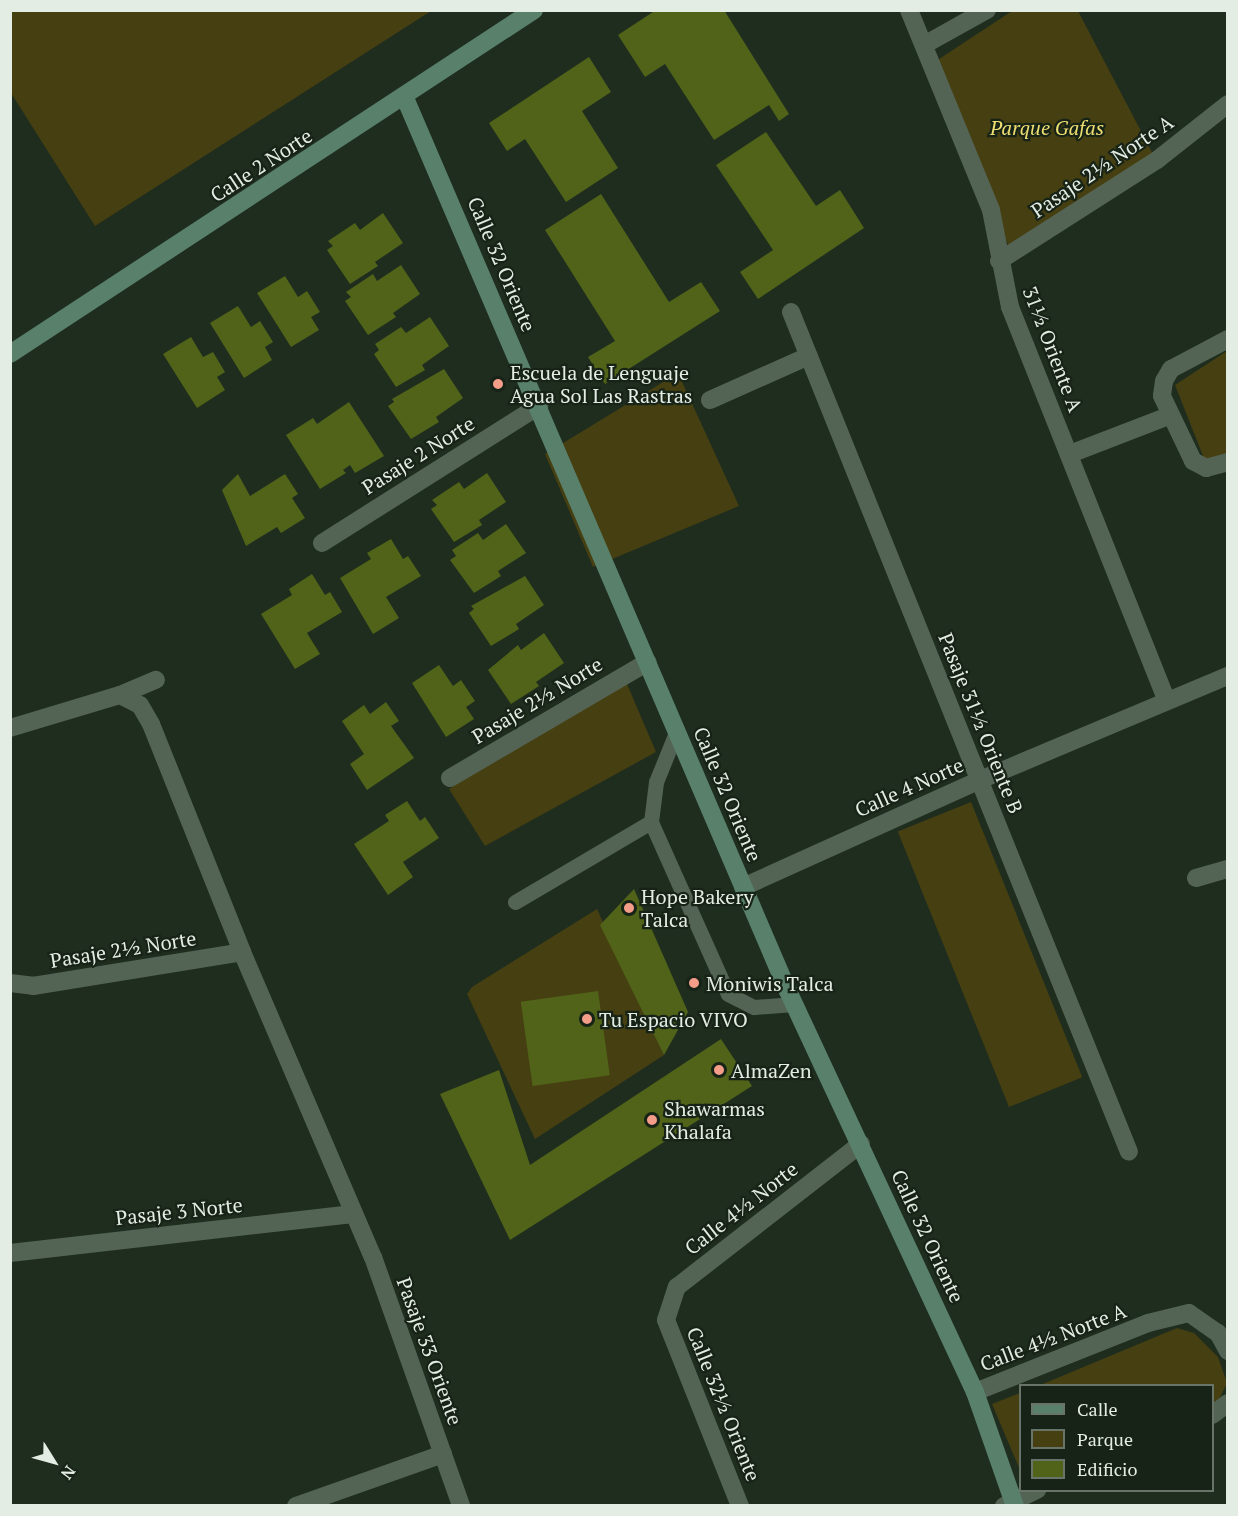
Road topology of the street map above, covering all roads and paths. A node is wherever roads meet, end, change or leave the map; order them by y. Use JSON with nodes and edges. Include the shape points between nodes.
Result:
{"nodes":[{"id":1,"x":534,"y":10,"type":"edge"},
{"id":2,"x":909,"y":10,"type":"edge"},
{"id":3,"x":987,"y":10,"type":"edge"},
{"id":4,"x":924,"y":45,"type":"junction"},
{"id":5,"x":405,"y":98,"type":"junction"},
{"id":6,"x":1227,"y":105,"type":"edge"},
{"id":7,"x":999,"y":261,"type":"junction"},
{"id":8,"x":791,"y":312,"type":"dead end"},
{"id":9,"x":1227,"y":339,"type":"edge"},
{"id":10,"x":10,"y":354,"type":"edge"},
{"id":11,"x":809,"y":356,"type":"junction"},
{"id":12,"x":710,"y":400,"type":"dead end"},
{"id":13,"x":539,"y":406,"type":"junction"},
{"id":14,"x":1171,"y":415,"type":"junction"},
{"id":15,"x":1070,"y":454,"type":"junction"},
{"id":16,"x":1227,"y":462,"type":"edge"},
{"id":17,"x":322,"y":543,"type":"dead end"},
{"id":18,"x":648,"y":662,"type":"junction"},
{"id":19,"x":1227,"y":676,"type":"edge"},
{"id":20,"x":156,"y":680,"type":"dead end"},
{"id":21,"x":120,"y":695,"type":"junction"},
{"id":22,"x":1167,"y":701,"type":"junction"},
{"id":23,"x":10,"y":728,"type":"edge"},
{"id":24,"x":677,"y":730,"type":"junction"},
{"id":25,"x":450,"y":778,"type":"dead end"},
{"id":26,"x":980,"y":780,"type":"junction"},
{"id":27,"x":651,"y":822,"type":"junction"},
{"id":28,"x":1227,"y":869,"type":"edge"},
{"id":29,"x":1196,"y":878,"type":"dead end"},
{"id":30,"x":743,"y":887,"type":"junction"},
{"id":31,"x":515,"y":902,"type":"dead end"},
{"id":32,"x":242,"y":952,"type":"junction"},
{"id":33,"x":10,"y":984,"type":"edge"},
{"id":34,"x":794,"y":1004,"type":"junction"},
{"id":35,"x":861,"y":1144,"type":"junction"},
{"id":36,"x":1130,"y":1152,"type":"dead end"},
{"id":37,"x":353,"y":1214,"type":"junction"},
{"id":38,"x":10,"y":1252,"type":"edge"},
{"id":39,"x":666,"y":1320,"type":"joint"},
{"id":40,"x":1227,"y":1351,"type":"edge"},
{"id":41,"x":975,"y":1392,"type":"junction"},
{"id":42,"x":443,"y":1454,"type":"junction"},
{"id":43,"x":1035,"y":1492,"type":"edge"},
{"id":44,"x":1011,"y":1504,"type":"edge"},
{"id":45,"x":296,"y":1506,"type":"edge"},
{"id":46,"x":461,"y":1506,"type":"edge"},
{"id":47,"x":740,"y":1506,"type":"edge"}],
"edges":[{"from":1,"to":5,"type":"street","name":"Calle 2 Norte"},
{"from":2,"to":4,"type":"street","name":"31½ Oriente A"},
{"from":3,"to":4,"type":"street"},
{"from":4,"to":7,"type":"street","name":"31½ Oriente A","via":[[991,210]]},
{"from":5,"to":10,"type":"street","name":"Calle 2 Norte"},
{"from":5,"to":13,"type":"street","name":"Calle 32 Oriente"},
{"from":6,"to":7,"type":"street","name":"Pasaje 2½ Norte A","via":[[1157,160]]},
{"from":7,"to":15,"type":"street","name":"31½ Oriente A","via":[[1011,307]]},
{"from":8,"to":11,"type":"street","name":"Pasaje 31½ Oriente B"},
{"from":9,"to":14,"type":"street","via":[[1171,369],[1162,396]]},
{"from":11,"to":12,"type":"street"},
{"from":11,"to":26,"type":"street","name":"Pasaje 31½ Oriente B"},
{"from":13,"to":17,"type":"street","name":"Pasaje 2 Norte"},
{"from":13,"to":18,"type":"street","name":"Calle 32 Oriente"},
{"from":14,"to":15,"type":"street"},
{"from":14,"to":16,"type":"street","via":[[1193,461],[1206,468]]},
{"from":15,"to":22,"type":"street","name":"31½ Oriente A"},
{"from":18,"to":24,"type":"street","name":"Calle 32 Oriente"},
{"from":18,"to":25,"type":"street","name":"Pasaje 2½ Norte"},
{"from":19,"to":22,"type":"street","name":"Calle 4 Norte"},
{"from":20,"to":21,"type":"street"},
{"from":21,"to":23,"type":"street"},
{"from":21,"to":32,"type":"street","name":"Pasaje 33 Oriente","via":[[140,705],[151,724]]},
{"from":22,"to":26,"type":"street","name":"Calle 4 Norte"},
{"from":24,"to":27,"type":"lane","via":[[656,782]]},
{"from":24,"to":30,"type":"street","name":"Calle 32 Oriente"},
{"from":26,"to":30,"type":"street","name":"Calle 4 Norte"},
{"from":26,"to":36,"type":"street","name":"Pasaje 31½ Oriente B"},
{"from":27,"to":31,"type":"lane"},
{"from":27,"to":34,"type":"lane","via":[[728,994],[754,1008]]},
{"from":28,"to":29,"type":"street"},
{"from":30,"to":34,"type":"street","name":"Calle 32 Oriente"},
{"from":32,"to":33,"type":"street","name":"Pasaje 2½ Norte","via":[[33,986]]},
{"from":32,"to":37,"type":"street","name":"Pasaje 33 Oriente"},
{"from":34,"to":35,"type":"street","name":"Calle 32 Oriente"},
{"from":35,"to":39,"type":"street","name":"Calle 4½ Norte","via":[[677,1287]]},
{"from":35,"to":41,"type":"street","name":"Calle 32 Oriente"},
{"from":37,"to":38,"type":"street","name":"Pasaje 3 Norte"},
{"from":37,"to":42,"type":"street","name":"Pasaje 33 Oriente","via":[[373,1257]]},
{"from":39,"to":47,"type":"street","name":"Calle 32½ Oriente"},
{"from":40,"to":41,"type":"street","name":"Calle 4½ Norte A","via":[[1218,1333],[1190,1313],[1148,1323]]},
{"from":41,"to":44,"type":"street","name":"Calle 32 Oriente"},
{"from":42,"to":45,"type":"street"},
{"from":42,"to":46,"type":"street","name":"Pasaje 33 Oriente"},
{"from":43,"to":44,"type":"street"}]}
